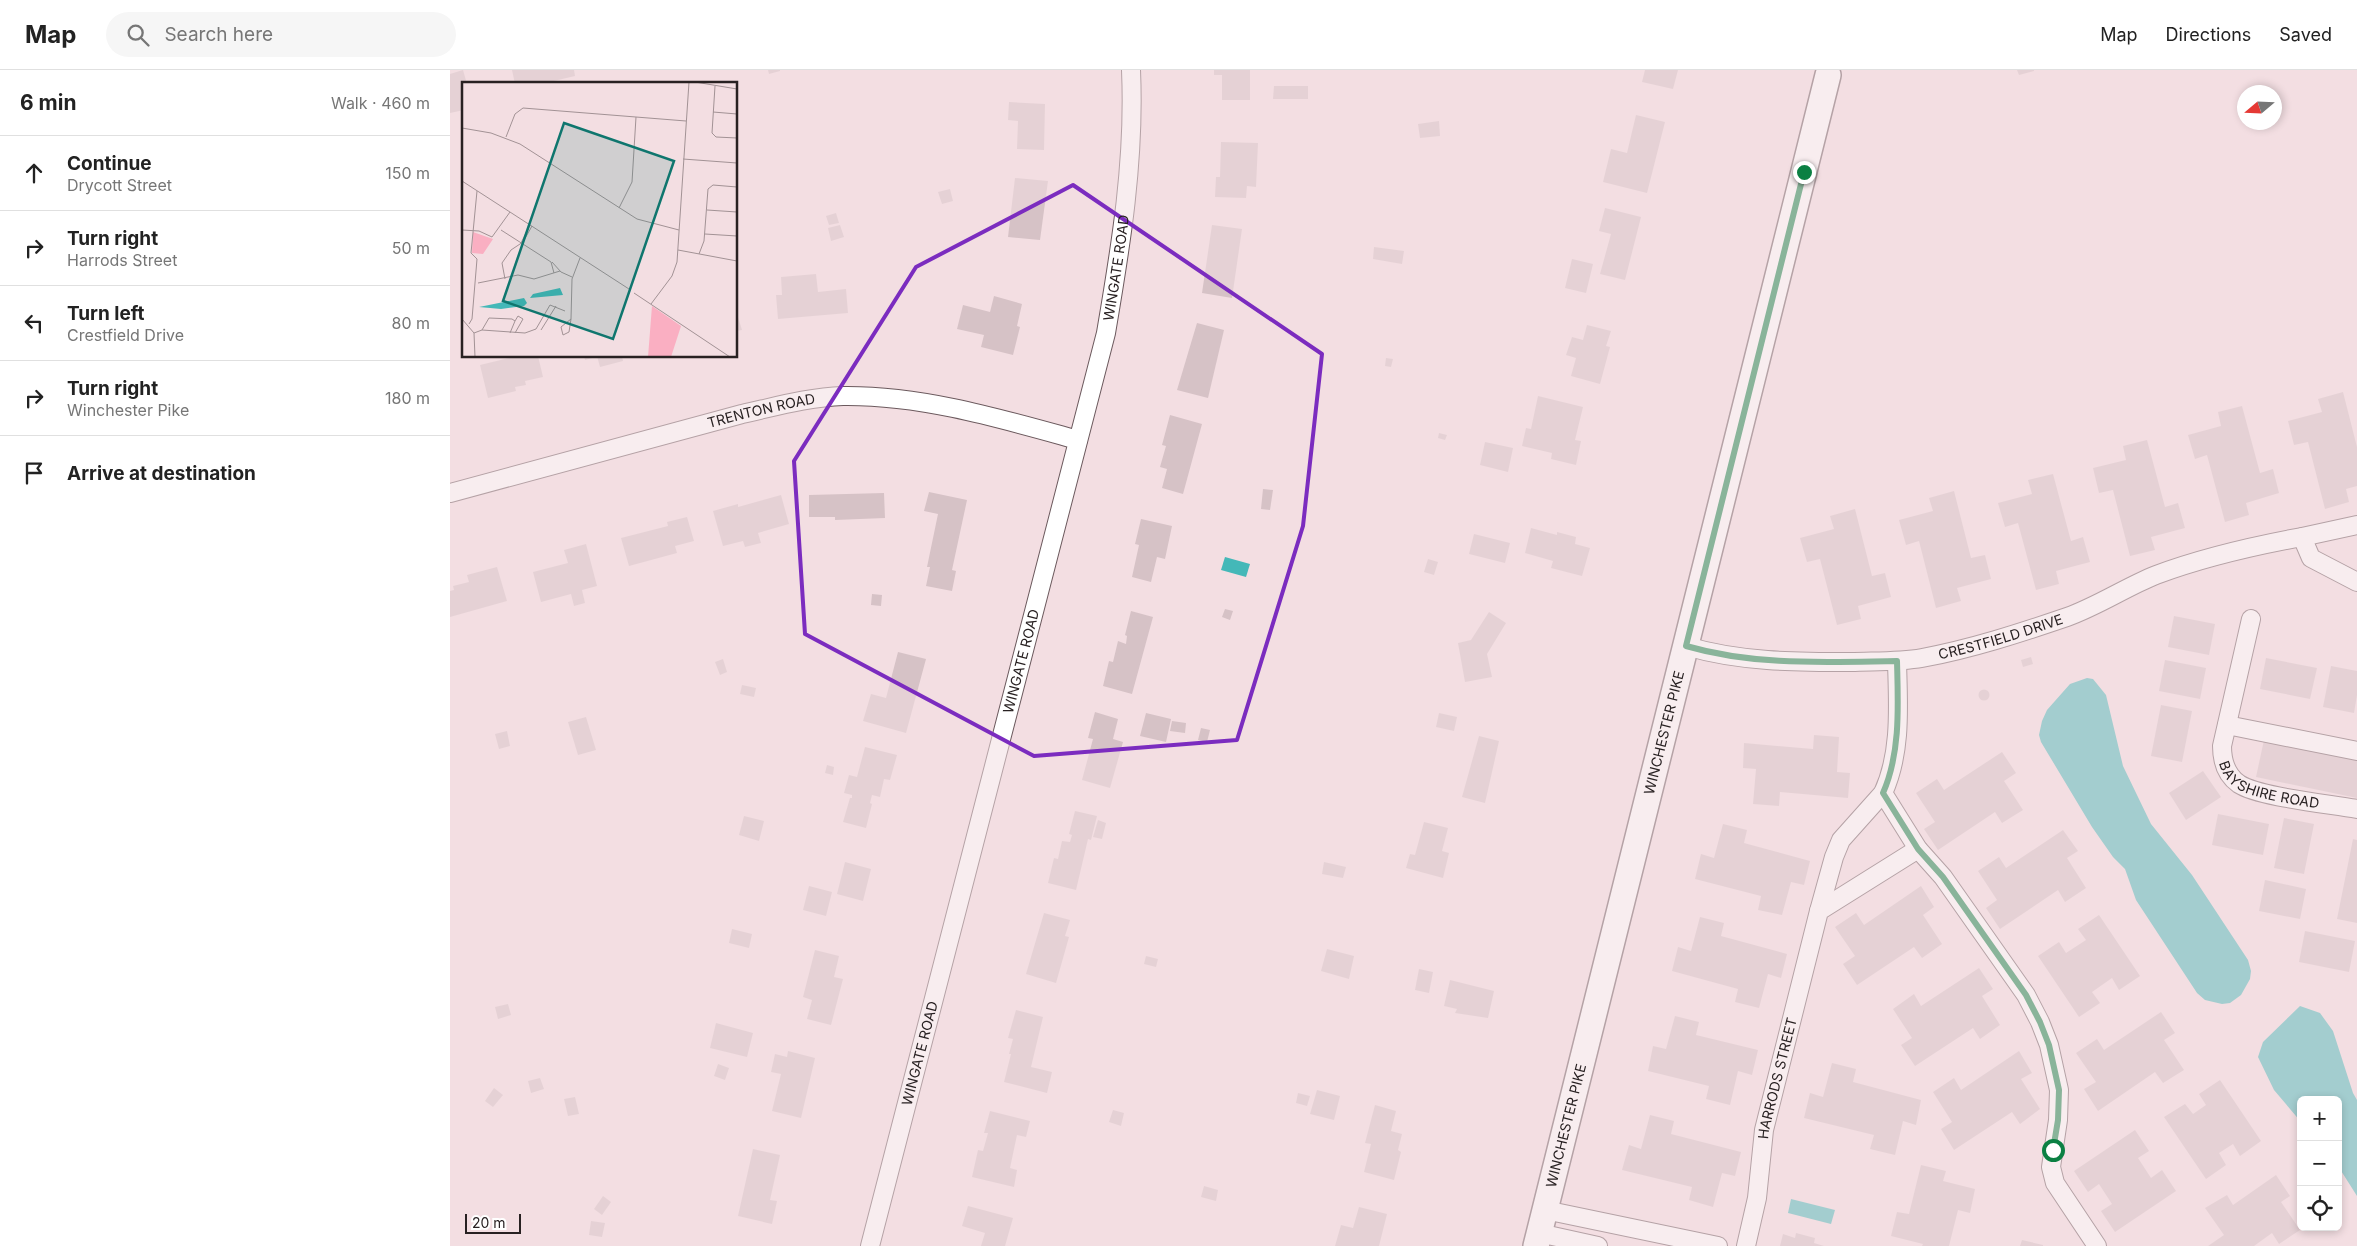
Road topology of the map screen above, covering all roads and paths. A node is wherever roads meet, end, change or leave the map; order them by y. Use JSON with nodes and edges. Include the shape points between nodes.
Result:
{"nodes":[{"id":1,"x":1131,"y":70,"type":"edge"},
{"id":2,"x":1828,"y":75,"type":"dead end"},
{"id":3,"x":1078,"y":440,"type":"junction"},
{"id":4,"x":450,"y":494,"type":"edge"},
{"id":5,"x":2357,"y":525,"type":"edge"},
{"id":6,"x":2302,"y":536,"type":"junction"},
{"id":7,"x":2357,"y":582,"type":"edge"},
{"id":8,"x":2252,"y":619,"type":"dead end"},
{"id":9,"x":1686,"y":646,"type":"junction"},
{"id":10,"x":1897,"y":661,"type":"junction"},
{"id":11,"x":2227,"y":726,"type":"junction"},
{"id":12,"x":2357,"y":751,"type":"edge"},
{"id":13,"x":1883,"y":793,"type":"junction"},
{"id":14,"x":2357,"y":809,"type":"edge"},
{"id":15,"x":1918,"y":849,"type":"junction"},
{"id":16,"x":1819,"y":911,"type":"junction"},
{"id":17,"x":1540,"y":1230,"type":"edge"},
{"id":18,"x":870,"y":1246,"type":"edge"},
{"id":19,"x":1598,"y":1246,"type":"edge"},
{"id":20,"x":1718,"y":1246,"type":"edge"},
{"id":21,"x":1746,"y":1246,"type":"edge"},
{"id":22,"x":2097,"y":1246,"type":"edge"}],
"edges":[{"from":1,"to":3,"type":"street","name":"WINGATE ROAD","via":[[1130,160],[1124,233],[1106,333]]},
{"from":2,"to":9,"type":"main road","name":"WINCHESTER PIKE"},
{"from":3,"to":4,"type":"street","name":"TRENTON ROAD","via":[[999,418],[906,400],[842,396],[742,414]]},
{"from":3,"to":18,"type":"street","name":"WINGATE ROAD"},
{"from":5,"to":6,"type":"street","name":"CRESTFIELD DRIVE"},
{"from":6,"to":7,"type":"street","via":[[2311,558]]},
{"from":6,"to":10,"type":"street","name":"CRESTFIELD DRIVE","via":[[2251,546],[2165,572],[2069,616],[2018,633],[1967,648]]},
{"from":8,"to":11,"type":"street","name":"BAYSHIRE ROAD"},
{"from":9,"to":10,"type":"street","name":"CRESTFIELD DRIVE","via":[[1741,659]]},
{"from":9,"to":17,"type":"main road","name":"WINCHESTER PIKE"},
{"from":10,"to":13,"type":"street","name":"HARRODS STREET","via":[[1898,716],[1892,762]]},
{"from":11,"to":12,"type":"street"},
{"from":11,"to":14,"type":"street","name":"BAYSHIRE ROAD","via":[[2222,746],[2223,761],[2229,774],[2240,784],[2252,790]]},
{"from":13,"to":15,"type":"street"},
{"from":13,"to":16,"type":"street","name":"HARRODS STREET","via":[[1841,840]]},
{"from":15,"to":16,"type":"street"},
{"from":15,"to":22,"type":"street","via":[[1943,877],[2026,995],[2040,1022],[2059,1090],[2051,1167],[2054,1183]]},
{"from":16,"to":21,"type":"street","name":"HARRODS STREET","via":[[1764,1130],[1757,1198]]},
{"from":17,"to":19,"type":"street"},
{"from":17,"to":20,"type":"street"}]}
